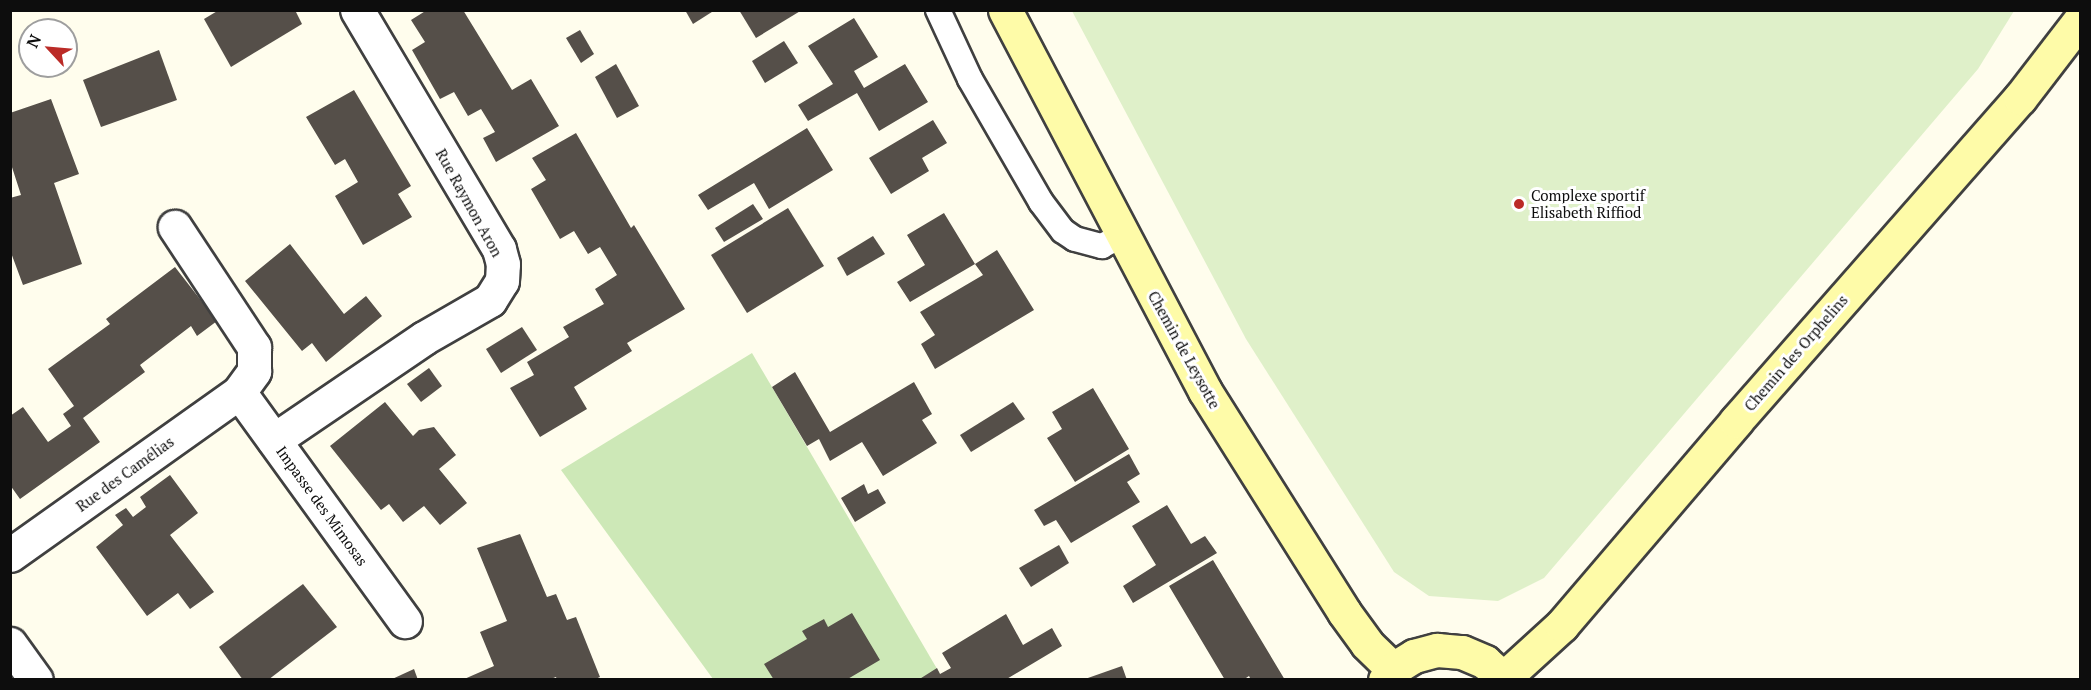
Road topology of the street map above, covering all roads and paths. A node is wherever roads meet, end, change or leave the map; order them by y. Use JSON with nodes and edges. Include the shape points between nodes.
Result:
{"nodes":[{"id":1,"x":357,"y":10,"type":"edge"},
{"id":2,"x":938,"y":10,"type":"edge"},
{"id":3,"x":1005,"y":10,"type":"edge"},
{"id":4,"x":2080,"y":20,"type":"edge"},
{"id":5,"x":175,"y":227,"type":"dead end"},
{"id":6,"x":1121,"y":236,"type":"junction"},
{"id":7,"x":239,"y":392,"type":"junction"},
{"id":8,"x":274,"y":440,"type":"junction"},
{"id":9,"x":10,"y":555,"type":"edge"},
{"id":10,"x":405,"y":621,"type":"dead end"},
{"id":11,"x":10,"y":644,"type":"edge"},
{"id":12,"x":1389,"y":674,"type":"edge"},
{"id":13,"x":1504,"y":679,"type":"edge"},
{"id":14,"x":36,"y":680,"type":"edge"}],
"edges":[{"from":1,"to":8,"type":"street","name":"Rue Raymon Aron","via":[[499,249],[502,281],[490,300],[424,338]]},
{"from":2,"to":6,"type":"lane","via":[[970,79],[1041,202],[1063,231],[1075,239],[1102,246]]},
{"from":3,"to":6,"type":"street","name":"Chemin de Leysotte"},
{"from":4,"to":13,"type":"street","name":"Chemin des Orphelins","via":[[2020,98],[1562,624]]},
{"from":5,"to":7,"type":"street","via":[[254,347],[254,371]]},
{"from":6,"to":12,"type":"street","name":"Chemin de Leysotte","via":[[1250,466]]},
{"from":7,"to":8,"type":"street","name":"Impasse des Mimosas"},
{"from":7,"to":9,"type":"street","name":"Rue des Camélias"},
{"from":8,"to":10,"type":"street","name":"Impasse des Mimosas"},
{"from":11,"to":14,"type":"street"},
{"from":12,"to":13,"type":"street","via":[[1414,656],[1437,650],[1462,652],[1485,662]]}]}
